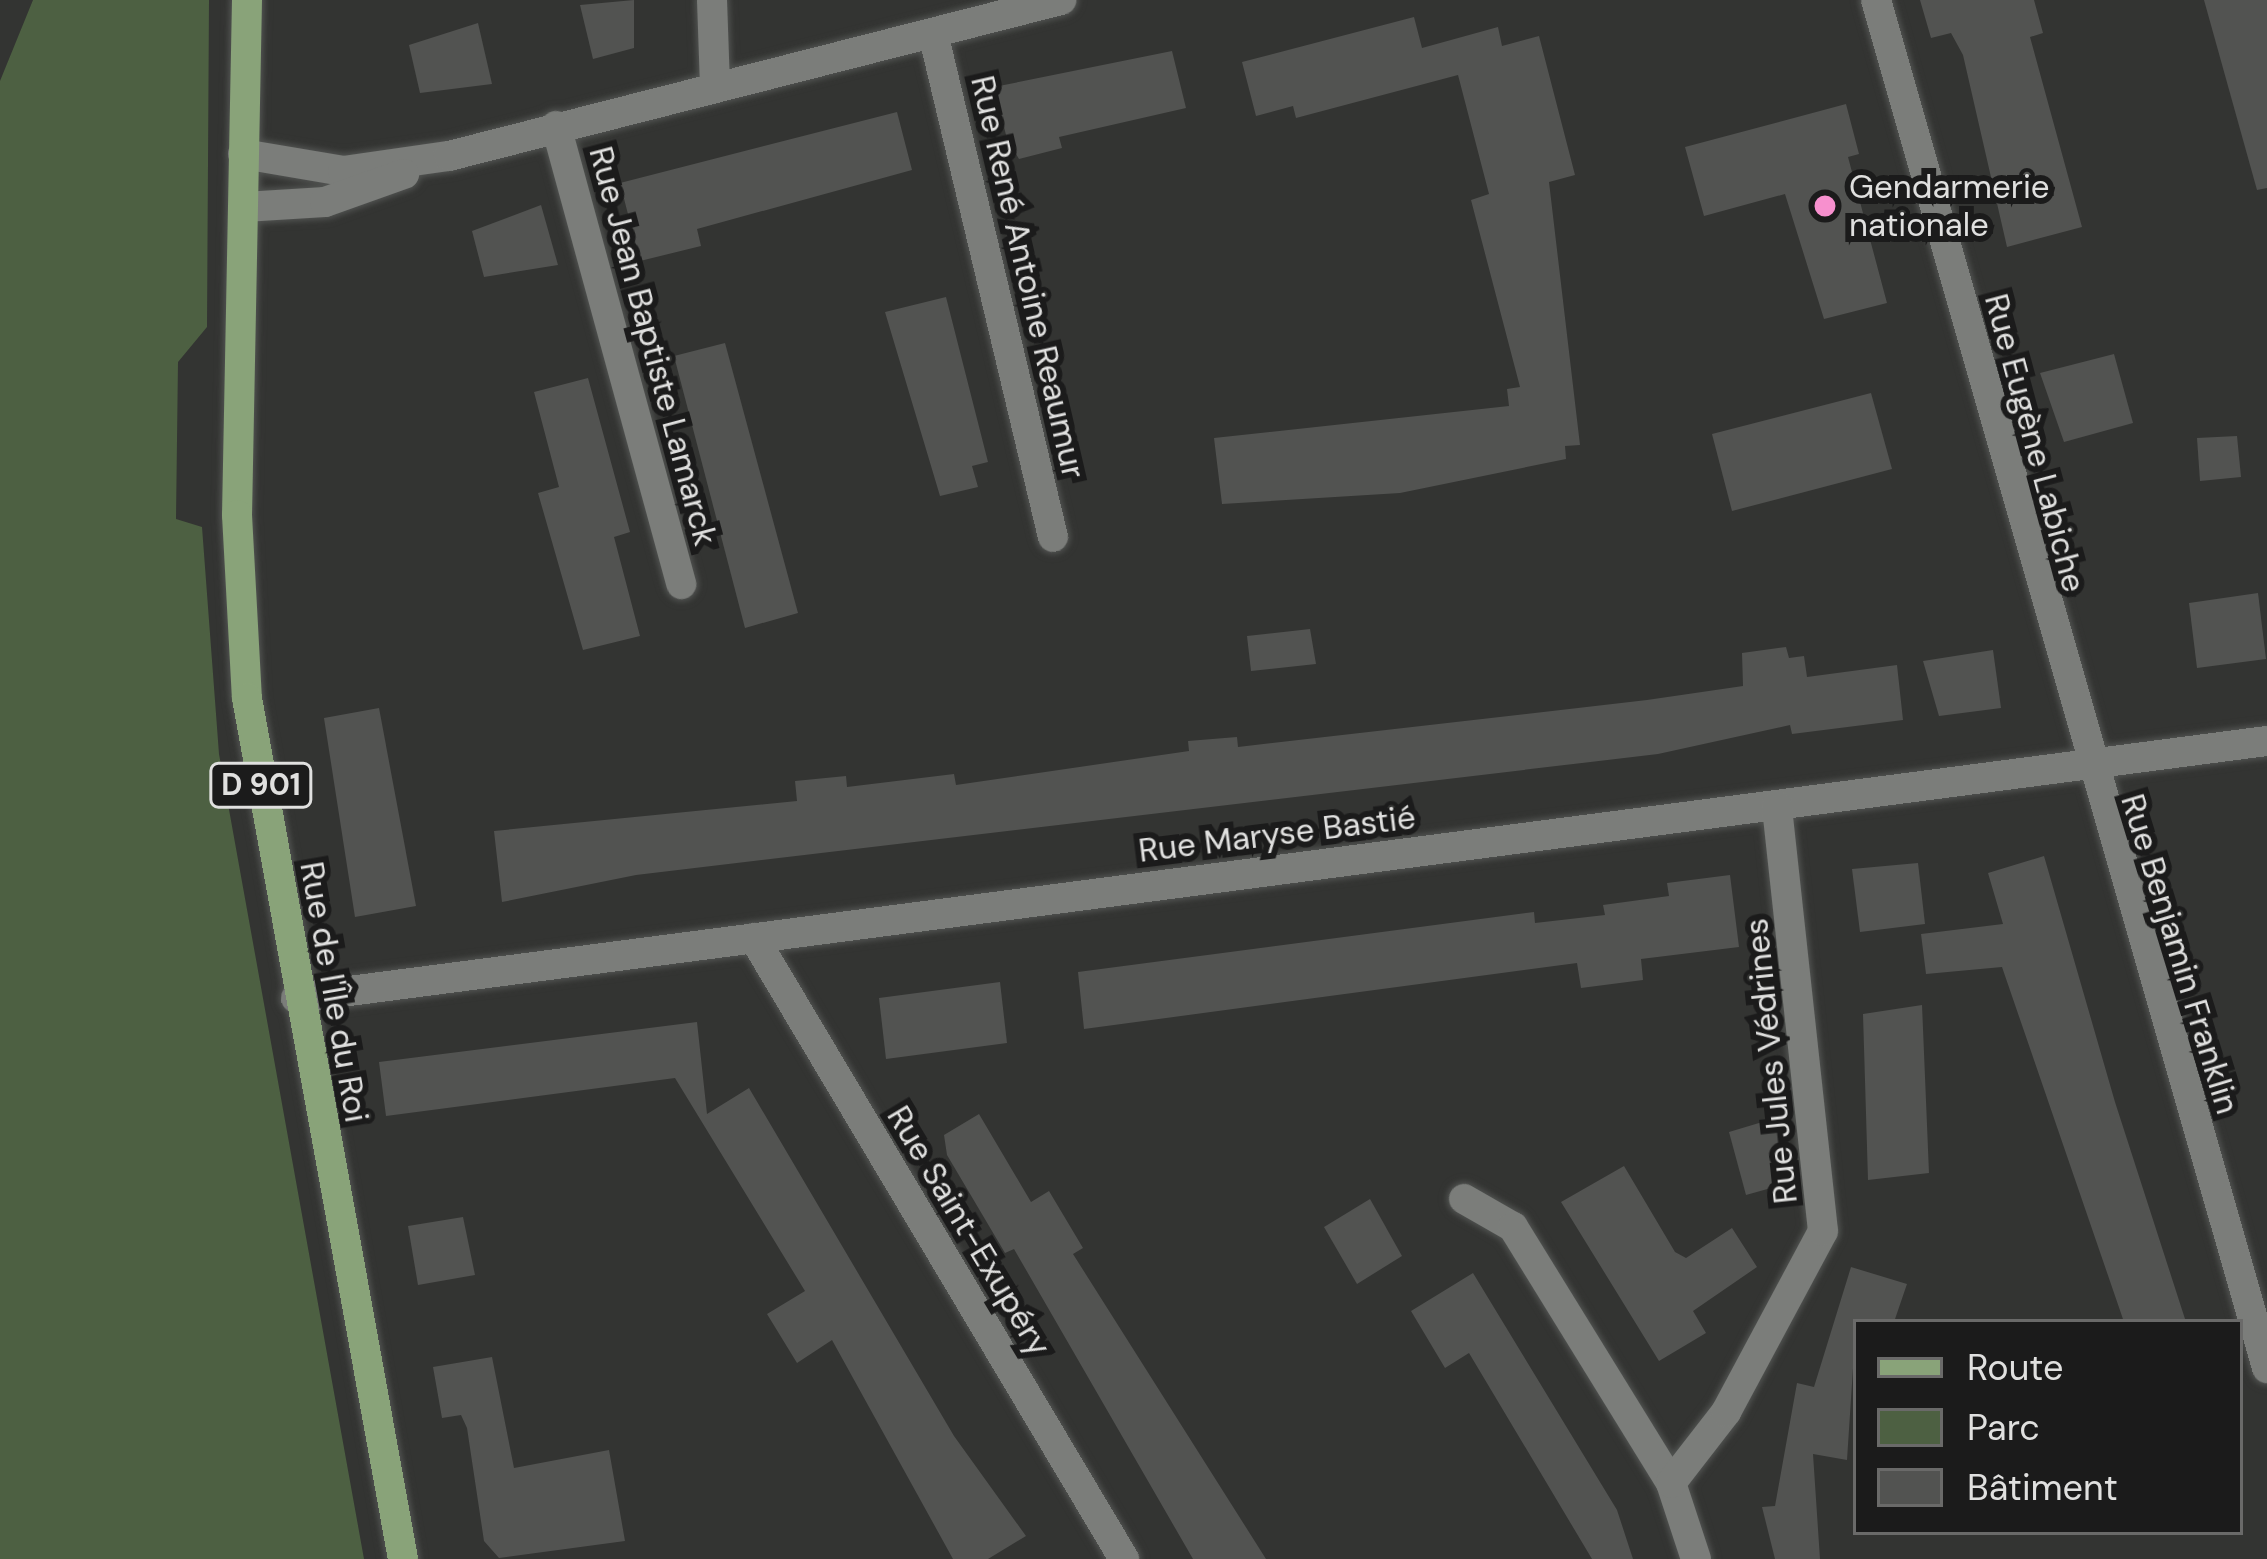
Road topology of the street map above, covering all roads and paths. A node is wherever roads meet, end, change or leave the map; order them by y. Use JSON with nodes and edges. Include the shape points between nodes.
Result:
{"nodes":[{"id":1,"x":247,"y":0,"type":"edge"},
{"id":2,"x":712,"y":0,"type":"edge"},
{"id":3,"x":1061,"y":0,"type":"edge"},
{"id":4,"x":1876,"y":0,"type":"edge"},
{"id":5,"x":933,"y":33,"type":"junction"},
{"id":6,"x":716,"y":85,"type":"junction"},
{"id":7,"x":556,"y":126,"type":"junction"},
{"id":8,"x":243,"y":154,"type":"junction"},
{"id":9,"x":449,"y":156,"type":"junction"},
{"id":10,"x":244,"y":208,"type":"junction"},
{"id":11,"x":1053,"y":537,"type":"dead end"},
{"id":12,"x":680,"y":584,"type":"dead end"},
{"id":13,"x":2267,"y":741,"type":"edge"},
{"id":14,"x":2088,"y":767,"type":"junction"},
{"id":15,"x":1778,"y":805,"type":"junction"},
{"id":16,"x":754,"y":938,"type":"junction"},
{"id":17,"x":296,"y":998,"type":"junction"},
{"id":18,"x":1464,"y":1199,"type":"dead end"},
{"id":19,"x":2267,"y":1368,"type":"edge"},
{"id":20,"x":1671,"y":1483,"type":"junction"},
{"id":21,"x":403,"y":1559,"type":"edge"},
{"id":22,"x":1124,"y":1559,"type":"edge"},
{"id":23,"x":1696,"y":1559,"type":"edge"}],
"edges":[{"from":1,"to":8,"type":"main road","name":"Rue de l'Île du Roi","number":"D 901"},
{"from":2,"to":6,"type":"street"},
{"from":3,"to":5,"type":"street"},
{"from":4,"to":14,"type":"street","name":"Rue Eugène Labiche"},
{"from":5,"to":6,"type":"street"},
{"from":5,"to":11,"type":"street","name":"Rue René Antoine Reaumur"},
{"from":6,"to":7,"type":"street"},
{"from":7,"to":9,"type":"street"},
{"from":7,"to":12,"type":"street","name":"Rue Jean Baptiste Lamarck"},
{"from":8,"to":9,"type":"street","via":[[343,171]]},
{"from":8,"to":10,"type":"main road","name":"Rue de l'Île du Roi","number":"D 901"},
{"from":9,"to":10,"type":"street","via":[[325,202]]},
{"from":10,"to":17,"type":"main road","name":"Rue de l'Île du Roi","number":"D 901","via":[[247,698]]},
{"from":13,"to":14,"type":"street","name":"Rue Maryse Bastié"},
{"from":14,"to":15,"type":"street","name":"Rue Maryse Bastié"},
{"from":14,"to":19,"type":"street","name":"Rue Benjamin Franklin"},
{"from":15,"to":16,"type":"street","name":"Rue Maryse Bastié"},
{"from":15,"to":20,"type":"street","name":"Rue Jules Védrines","via":[[1823,1231],[1726,1412]]},
{"from":16,"to":17,"type":"street","name":"Rue Maryse Bastié"},
{"from":16,"to":22,"type":"street","name":"Rue Saint-Exupéry"},
{"from":17,"to":21,"type":"main road","name":"Rue de l'Île du Roi","number":"D 901"},
{"from":18,"to":20,"type":"street","via":[[1513,1226]]},
{"from":20,"to":23,"type":"street"}]}
